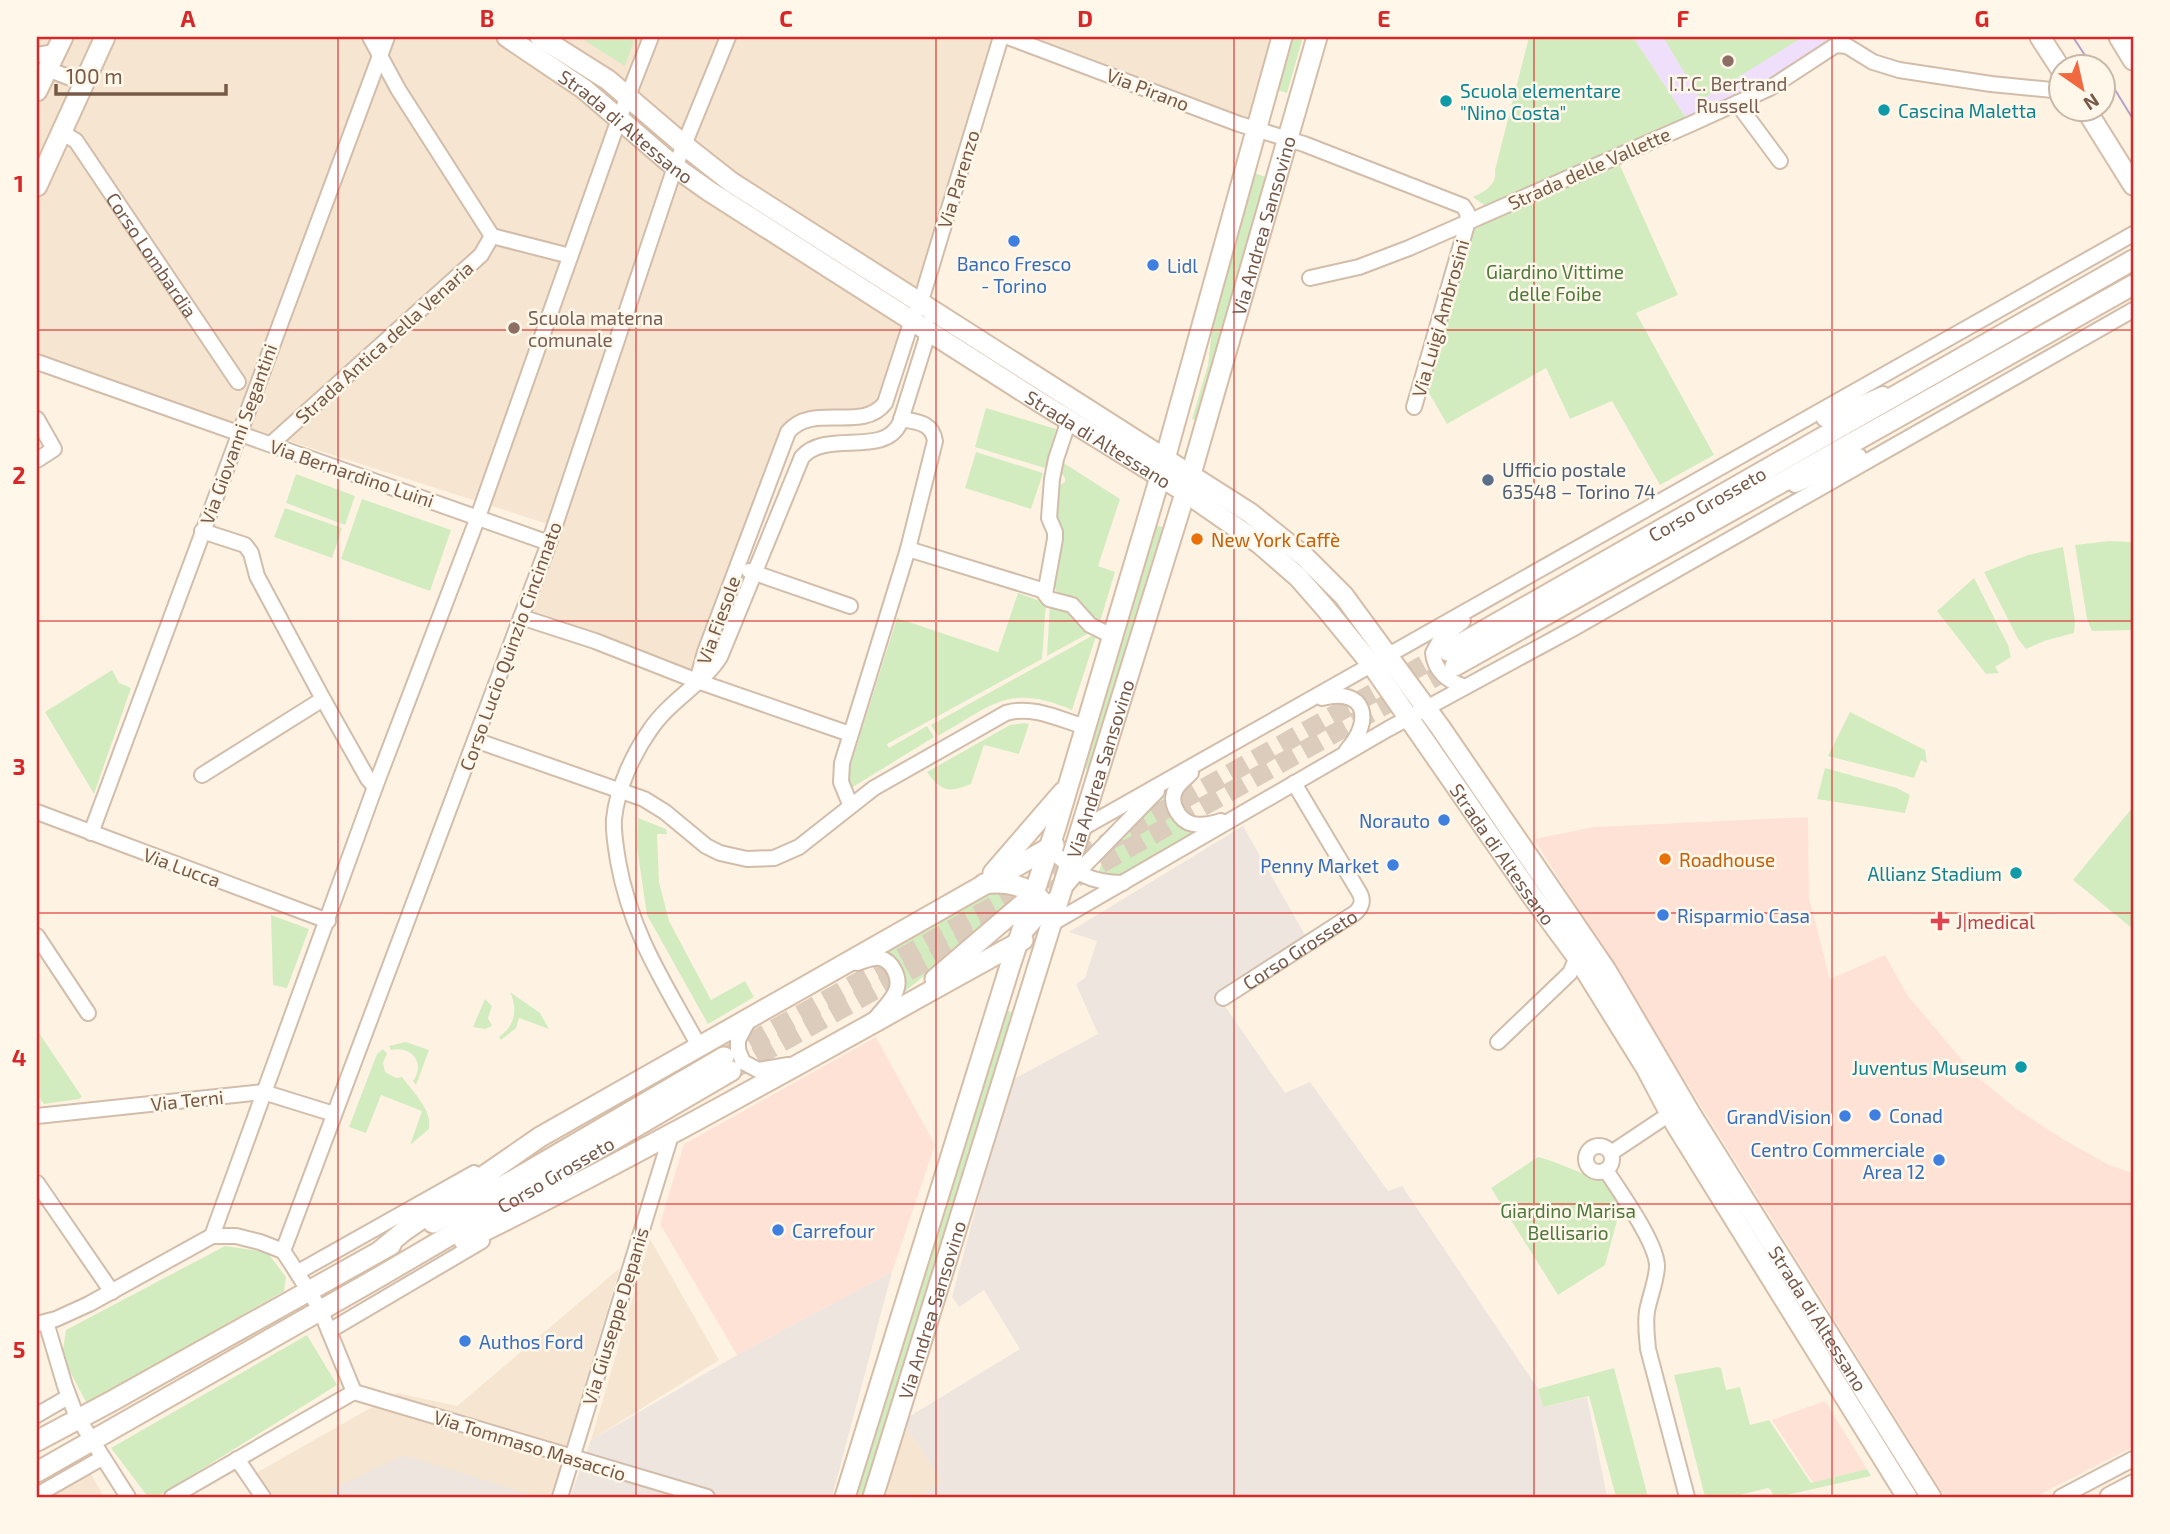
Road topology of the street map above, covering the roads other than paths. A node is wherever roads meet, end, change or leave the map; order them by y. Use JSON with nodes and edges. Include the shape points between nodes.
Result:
{"nodes":[{"id":1,"x":105,"y":37,"type":"edge"},
{"id":2,"x":370,"y":37,"type":"edge"},
{"id":3,"x":387,"y":37,"type":"edge"},
{"id":4,"x":507,"y":37,"type":"edge"},
{"id":5,"x":540,"y":37,"type":"edge"},
{"id":6,"x":651,"y":37,"type":"edge"},
{"id":7,"x":728,"y":37,"type":"edge"},
{"id":8,"x":1001,"y":37,"type":"edge"},
{"id":9,"x":1008,"y":37,"type":"edge"},
{"id":10,"x":1282,"y":37,"type":"edge"},
{"id":11,"x":1317,"y":37,"type":"edge"},
{"id":12,"x":2040,"y":37,"type":"edge"},
{"id":13,"x":2119,"y":37,"type":"edge"},
{"id":14,"x":2050,"y":52,"type":"edge"},
{"id":15,"x":50,"y":53,"type":"edge"},
{"id":16,"x":380,"y":55,"type":"junction"},
{"id":17,"x":2133,"y":60,"type":"edge"},
{"id":18,"x":84,"y":83,"type":"junction"},
{"id":19,"x":2048,"y":90,"type":"edge"},
{"id":20,"x":37,"y":91,"type":"edge"},
{"id":21,"x":629,"y":97,"type":"junction"},
{"id":22,"x":1737,"y":103,"type":"junction"},
{"id":23,"x":620,"y":118,"type":"junction"},
{"id":24,"x":2094,"y":122,"type":"edge"},
{"id":25,"x":1256,"y":130,"type":"junction"},
{"id":26,"x":63,"y":133,"type":"junction"},
{"id":27,"x":1289,"y":139,"type":"junction"},
{"id":28,"x":684,"y":145,"type":"junction"},
{"id":29,"x":1780,"y":161,"type":"dead end"},
{"id":30,"x":675,"y":167,"type":"junction"},
{"id":31,"x":2131,"y":178,"type":"edge"},
{"id":32,"x":37,"y":186,"type":"edge"},
{"id":33,"x":1468,"y":221,"type":"junction"},
{"id":34,"x":2133,"y":234,"type":"edge"},
{"id":35,"x":492,"y":236,"type":"junction"},
{"id":36,"x":570,"y":256,"type":"junction"},
{"id":37,"x":2133,"y":261,"type":"edge"},
{"id":38,"x":1310,"y":278,"type":"dead end"},
{"id":39,"x":2133,"y":285,"type":"edge"},
{"id":40,"x":921,"y":301,"type":"junction"},
{"id":41,"x":2133,"y":310,"type":"edge"},
{"id":42,"x":920,"y":325,"type":"junction"},
{"id":43,"x":1964,"y":358,"type":"junction"},
{"id":44,"x":37,"y":362,"type":"edge"},
{"id":45,"x":238,"y":382,"type":"dead end"},
{"id":46,"x":1414,"y":407,"type":"dead end"},
{"id":47,"x":37,"y":419,"type":"edge"},
{"id":48,"x":901,"y":419,"type":"junction"},
{"id":49,"x":1069,"y":420,"type":"junction"},
{"id":50,"x":1788,"y":431,"type":"junction"},
{"id":51,"x":239,"y":432,"type":"junction"},
{"id":52,"x":271,"y":444,"type":"junction"},
{"id":53,"x":1895,"y":444,"type":"junction"},
{"id":54,"x":37,"y":460,"type":"edge"},
{"id":55,"x":1162,"y":468,"type":"junction"},
{"id":56,"x":1188,"y":483,"type":"junction"},
{"id":57,"x":1748,"y":502,"type":"junction"},
{"id":58,"x":478,"y":517,"type":"junction"},
{"id":59,"x":202,"y":531,"type":"junction"},
{"id":60,"x":549,"y":543,"type":"junction"},
{"id":61,"x":908,"y":548,"type":"junction"},
{"id":62,"x":737,"y":566,"type":"junction"},
{"id":63,"x":755,"y":573,"type":"junction"},
{"id":64,"x":1045,"y":591,"type":"junction"},
{"id":65,"x":1485,"y":601,"type":"junction"},
{"id":66,"x":850,"y":606,"type":"dead end"},
{"id":67,"x":521,"y":617,"type":"junction"},
{"id":68,"x":1112,"y":636,"type":"junction"},
{"id":69,"x":1380,"y":660,"type":"junction"},
{"id":70,"x":697,"y":681,"type":"junction"},
{"id":71,"x":1465,"y":687,"type":"junction"},
{"id":72,"x":323,"y":699,"type":"junction"},
{"id":73,"x":1307,"y":702,"type":"junction"},
{"id":74,"x":1426,"y":708,"type":"junction"},
{"id":75,"x":1409,"y":718,"type":"junction"},
{"id":76,"x":1085,"y":727,"type":"junction"},
{"id":77,"x":850,"y":734,"type":"junction"},
{"id":78,"x":475,"y":740,"type":"junction"},
{"id":79,"x":1208,"y":758,"type":"junction"},
{"id":80,"x":1338,"y":759,"type":"junction"},
{"id":81,"x":202,"y":775,"type":"dead end"},
{"id":82,"x":1170,"y":778,"type":"junction"},
{"id":83,"x":1294,"y":783,"type":"junction"},
{"id":84,"x":1068,"y":786,"type":"junction"},
{"id":85,"x":375,"y":787,"type":"junction"},
{"id":86,"x":620,"y":792,"type":"junction"},
{"id":87,"x":850,"y":804,"type":"junction"},
{"id":88,"x":37,"y":812,"type":"edge"},
{"id":89,"x":1238,"y":816,"type":"junction"},
{"id":90,"x":1081,"y":829,"type":"junction"},
{"id":91,"x":91,"y":832,"type":"junction"},
{"id":92,"x":1065,"y":862,"type":"junction"},
{"id":93,"x":1124,"y":883,"type":"junction"},
{"id":94,"x":983,"y":884,"type":"junction"},
{"id":95,"x":1045,"y":908,"type":"junction"},
{"id":96,"x":328,"y":920,"type":"junction"},
{"id":97,"x":37,"y":936,"type":"edge"},
{"id":98,"x":1017,"y":943,"type":"junction"},
{"id":99,"x":1584,"y":951,"type":"junction"},
{"id":100,"x":830,"y":972,"type":"junction"},
{"id":101,"x":1223,"y":998,"type":"dead end"},
{"id":102,"x":899,"y":1009,"type":"junction"},
{"id":103,"x":88,"y":1013,"type":"dead end"},
{"id":104,"x":750,"y":1018,"type":"junction"},
{"id":105,"x":870,"y":1025,"type":"junction"},
{"id":106,"x":1498,"y":1042,"type":"dead end"},
{"id":107,"x":699,"y":1046,"type":"junction"},
{"id":108,"x":801,"y":1063,"type":"junction"},
{"id":109,"x":263,"y":1093,"type":"junction"},
{"id":110,"x":1677,"y":1109,"type":"junction"},
{"id":111,"x":334,"y":1114,"type":"junction"},
{"id":112,"x":37,"y":1116,"type":"edge"},
{"id":113,"x":671,"y":1135,"type":"junction"},
{"id":114,"x":540,"y":1137,"type":"junction"},
{"id":115,"x":1611,"y":1153,"type":"junction"},
{"id":116,"x":1606,"y":1170,"type":"junction"},
{"id":117,"x":37,"y":1184,"type":"edge"},
{"id":118,"x":568,"y":1190,"type":"junction"},
{"id":119,"x":212,"y":1236,"type":"junction"},
{"id":120,"x":381,"y":1250,"type":"junction"},
{"id":121,"x":283,"y":1251,"type":"junction"},
{"id":122,"x":299,"y":1272,"type":"junction"},
{"id":123,"x":379,"y":1277,"type":"junction"},
{"id":124,"x":309,"y":1290,"type":"junction"},
{"id":125,"x":113,"y":1292,"type":"junction"},
{"id":126,"x":320,"y":1310,"type":"junction"},
{"id":127,"x":41,"y":1323,"type":"edge"},
{"id":128,"x":329,"y":1331,"type":"junction"},
{"id":129,"x":354,"y":1392,"type":"junction"},
{"id":130,"x":68,"y":1397,"type":"junction"},
{"id":131,"x":37,"y":1415,"type":"edge"},
{"id":132,"x":78,"y":1418,"type":"junction"},
{"id":133,"x":37,"y":1441,"type":"edge"},
{"id":134,"x":91,"y":1441,"type":"junction"},
{"id":135,"x":572,"y":1457,"type":"junction"},
{"id":136,"x":102,"y":1458,"type":"junction"},
{"id":137,"x":237,"y":1459,"type":"junction"},
{"id":138,"x":2133,"y":1459,"type":"edge"},
{"id":139,"x":2114,"y":1469,"type":"junction"},
{"id":140,"x":37,"y":1472,"type":"edge"},
{"id":141,"x":2133,"y":1476,"type":"edge"},
{"id":142,"x":2133,"y":1485,"type":"edge"},
{"id":143,"x":2074,"y":1493,"type":"edge"},
{"id":144,"x":37,"y":1495,"type":"edge"},
{"id":145,"x":128,"y":1497,"type":"edge"},
{"id":146,"x":172,"y":1497,"type":"edge"},
{"id":147,"x":263,"y":1497,"type":"edge"},
{"id":148,"x":559,"y":1497,"type":"edge"},
{"id":149,"x":707,"y":1497,"type":"edge"},
{"id":150,"x":845,"y":1497,"type":"edge"},
{"id":151,"x":873,"y":1497,"type":"edge"},
{"id":152,"x":1686,"y":1497,"type":"edge"},
{"id":153,"x":1907,"y":1497,"type":"edge"},
{"id":154,"x":1931,"y":1497,"type":"edge"},
{"id":155,"x":2061,"y":1497,"type":"edge"},
{"id":156,"x":2110,"y":1497,"type":"edge"}],
"edges":[{"from":1,"to":18,"type":"main road"},
{"from":2,"to":16,"type":"street"},
{"from":3,"to":16,"type":"street","name":"Via Giovanni Segantini"},
{"from":4,"to":23,"type":"main road","name":"Strada di Altessano"},
{"from":5,"to":21,"type":"main road","name":"Strada di Altessano"},
{"from":6,"to":21,"type":"street"},
{"from":7,"to":28,"type":"street","name":"Corso Lucio Quinzio Cincinnato"},
{"from":8,"to":40,"type":"street","name":"Via Parenzo"},
{"from":9,"to":25,"type":"street","name":"Via Pirano"},
{"from":10,"to":25,"type":"main road","name":"Via Andrea Sansovino"},
{"from":11,"to":27,"type":"main road","name":"Via Andrea Sansovino"},
{"from":12,"to":14,"type":"main road"},
{"from":13,"to":17,"type":"main road"},
{"from":15,"to":18,"type":"street"},
{"from":15,"to":20,"type":"main road"},
{"from":16,"to":35,"type":"street"},
{"from":16,"to":51,"type":"street","name":"Via Giovanni Segantini"},
{"from":18,"to":26,"type":"main road"},
{"from":19,"to":22,"type":"street","name":"Strada delle Vallette","via":[[1899,70],[1873,62],[1842,44]]},
{"from":21,"to":23,"type":"street"},
{"from":21,"to":28,"type":"main road","name":"Strada di Altessano"},
{"from":22,"to":29,"type":"street"},
{"from":22,"to":33,"type":"street","name":"Strada delle Vallette"},
{"from":23,"to":30,"type":"main road","name":"Strada di Altessano"},
{"from":23,"to":36,"type":"street"},
{"from":24,"to":31,"type":"main road"},
{"from":25,"to":27,"type":"street","name":"Via Pirano"},
{"from":25,"to":55,"type":"main road","name":"Via Andrea Sansovino"},
{"from":26,"to":32,"type":"main road"},
{"from":26,"to":45,"type":"street","name":"Corso Lombardia","via":[[76,141]]},
{"from":27,"to":33,"type":"street","name":"Via Luigi Ambrosini","via":[[1460,205]]},
{"from":27,"to":56,"type":"main road","name":"Via Andrea Sansovino"},
{"from":28,"to":30,"type":"street","name":"Corso Lucio Quinzio Cincinnato"},
{"from":28,"to":40,"type":"main road","name":"Strada di Altessano","via":[[741,188]]},
{"from":30,"to":42,"type":"main road","name":"Strada di Altessano"},
{"from":30,"to":60,"type":"street","name":"Corso Lucio Quinzio Cincinnato"},
{"from":33,"to":38,"type":"street","name":"Strada delle Vallette","via":[[1382,259]]},
{"from":33,"to":46,"type":"street","name":"Via Luigi Ambrosini"},
{"from":34,"to":50,"type":"street","name":"Corso Grosseto"},
{"from":35,"to":36,"type":"street"},
{"from":35,"to":52,"type":"street","name":"Strada Antica della Venaria","via":[[481,255]]},
{"from":36,"to":58,"type":"street"},
{"from":37,"to":43,"type":"main road","name":"Corso Grosseto"},
{"from":39,"to":57,"type":"main road","name":"Corso Grosseto"},
{"from":40,"to":42,"type":"street","name":"Via Parenzo"},
{"from":40,"to":55,"type":"main road","name":"Strada di Altessano"},
{"from":41,"to":53,"type":"street","name":"Corso Grosseto"},
{"from":42,"to":48,"type":"street"},
{"from":42,"to":49,"type":"main road","name":"Strada di Altessano"},
{"from":42,"to":62,"type":"street","name":"Via Fiesole","via":[[880,409],[866,416],[805,419],[788,432]]},
{"from":43,"to":50,"type":"street","name":"Corso Grosseto"},
{"from":43,"to":57,"type":"main road","name":"Corso Grosseto","via":[[1452,658]]},
{"from":44,"to":51,"type":"street","name":"Via Bernardino Luini"},
{"from":47,"to":54,"type":"street","via":[[54,449]]},
{"from":48,"to":61,"type":"street","via":[[925,424],[935,437]]},
{"from":48,"to":63,"type":"street","name":"Via Fiesole","via":[[897,429],[883,439],[823,444],[804,455]]},
{"from":49,"to":55,"type":"main road","name":"Strada di Altessano"},
{"from":49,"to":64,"type":"street","via":[[1053,472],[1049,518],[1055,539]]},
{"from":50,"to":65,"type":"street","name":"Corso Grosseto"},
{"from":51,"to":52,"type":"street","name":"Via Bernardino Luini"},
{"from":51,"to":59,"type":"street","name":"Via Giovanni Segantini"},
{"from":52,"to":58,"type":"street","name":"Via Bernardino Luini"},
{"from":53,"to":57,"type":"street","name":"Corso Grosseto"},
{"from":53,"to":71,"type":"street","name":"Corso Grosseto"},
{"from":55,"to":56,"type":"main road","name":"Strada di Altessano"},
{"from":55,"to":68,"type":"main road","name":"Via Andrea Sansovino"},
{"from":56,"to":69,"type":"main road","name":"Strada di Altessano","via":[[1257,518],[1306,557],[1344,596]]},
{"from":56,"to":90,"type":"main road","name":"Via Andrea Sansovino"},
{"from":58,"to":60,"type":"street","name":"Via Bernardino Luini"},
{"from":58,"to":85,"type":"street"},
{"from":59,"to":72,"type":"street","via":[[245,545],[251,552],[257,576]]},
{"from":59,"to":91,"type":"street","name":"Via Giovanni Segantini"},
{"from":60,"to":67,"type":"street","name":"Corso Lucio Quinzio Cincinnato"},
{"from":61,"to":64,"type":"street"},
{"from":61,"to":77,"type":"street"},
{"from":62,"to":63,"type":"street"},
{"from":62,"to":70,"type":"street","name":"Via Fiesole"},
{"from":63,"to":66,"type":"street"},
{"from":63,"to":70,"type":"street","name":"Via Fiesole","via":[[720,657]]},
{"from":64,"to":68,"type":"street","via":[[1049,599],[1072,605],[1090,625]]},
{"from":65,"to":69,"type":"street","name":"Corso Grosseto"},
{"from":65,"to":71,"type":"street","name":"Corso Grosseto","via":[[1434,649],[1439,671]]},
{"from":67,"to":70,"type":"street"},
{"from":67,"to":78,"type":"street","name":"Corso Lucio Quinzio Cincinnato"},
{"from":68,"to":76,"type":"main road","name":"Via Andrea Sansovino"},
{"from":69,"to":73,"type":"street","name":"Corso Grosseto"},
{"from":69,"to":74,"type":"main road","name":"Strada di Altessano"},
{"from":69,"to":75,"type":"main road","name":"Strada di Altessano"},
{"from":70,"to":77,"type":"street"},
{"from":70,"to":86,"type":"street","via":[[648,732]]},
{"from":71,"to":74,"type":"street","name":"Corso Grosseto"},
{"from":72,"to":81,"type":"street"},
{"from":72,"to":85,"type":"street"},
{"from":73,"to":79,"type":"street","name":"Corso Grosseto"},
{"from":73,"to":80,"type":"street","name":"Corso Grosseto","via":[[1340,695],[1359,705],[1362,728]]},
{"from":74,"to":75,"type":"street","name":"Corso Grosseto"},
{"from":74,"to":99,"type":"main road","name":"Strada di Altessano"},
{"from":75,"to":80,"type":"street","name":"Corso Grosseto"},
{"from":75,"to":99,"type":"main road","name":"Strada di Altessano","via":[[1532,896]]},
{"from":76,"to":84,"type":"main road","name":"Via Andrea Sansovino"},
{"from":76,"to":87,"type":"street","via":[[1036,711],[1006,713]]},
{"from":77,"to":87,"type":"street","via":[[840,778]]},
{"from":78,"to":86,"type":"street"},
{"from":78,"to":111,"type":"street","name":"Corso Lucio Quinzio Cincinnato"},
{"from":79,"to":82,"type":"street","name":"Corso Grosseto"},
{"from":79,"to":89,"type":"street","name":"Corso Grosseto","via":[[1177,788],[1175,809],[1194,825]]},
{"from":80,"to":83,"type":"street","name":"Corso Grosseto"},
{"from":82,"to":90,"type":"street","name":"Corso Grosseto"},
{"from":82,"to":92,"type":"street","name":"Corso Grosseto"},
{"from":83,"to":89,"type":"street","name":"Corso Grosseto"},
{"from":83,"to":101,"type":"street","name":"Corso Grosseto","via":[[1361,895],[1361,906]]},
{"from":84,"to":92,"type":"main road","name":"Via Andrea Sansovino"},
{"from":84,"to":94,"type":"main road"},
{"from":85,"to":96,"type":"street"},
{"from":86,"to":87,"type":"street","via":[[655,805],[710,849],[747,859],[774,858],[793,851]]},
{"from":86,"to":107,"type":"street","via":[[614,835],[630,915]]},
{"from":88,"to":91,"type":"street","name":"Via Lucca"},
{"from":89,"to":93,"type":"street","name":"Corso Grosseto"},
{"from":90,"to":92,"type":"main road","name":"Corso Grosseto"},
{"from":91,"to":96,"type":"street","name":"Via Lucca"},
{"from":92,"to":93,"type":"street","via":[[1096,882]]},
{"from":92,"to":94,"type":"main road","name":"Corso Grosseto"},
{"from":92,"to":95,"type":"main road","name":"Via Andrea Sansovino"},
{"from":92,"to":95,"type":"main road","name":"Via Andrea Sansovino","via":[[1063,888]]},
{"from":93,"to":95,"type":"street","name":"Corso Grosseto"},
{"from":94,"to":95,"type":"main road","via":[[1008,884]]},
{"from":94,"to":100,"type":"main road","name":"Corso Grosseto"},
{"from":95,"to":98,"type":"main road","name":"Via Andrea Sansovino"},
{"from":95,"to":98,"type":"main road","name":"Corso Grosseto"},
{"from":95,"to":102,"type":"main road"},
{"from":95,"to":151,"type":"main road","name":"Via Andrea Sansovino"},
{"from":96,"to":109,"type":"street"},
{"from":97,"to":103,"type":"street"},
{"from":98,"to":102,"type":"main road","name":"Corso Grosseto"},
{"from":98,"to":150,"type":"main road","name":"Via Andrea Sansovino"},
{"from":99,"to":106,"type":"street","via":[[1570,973]]},
{"from":99,"to":110,"type":"main road","name":"Strada di Altessano","via":[[1654,1048]]},
{"from":100,"to":104,"type":"main road","name":"Corso Grosseto"},
{"from":100,"to":105,"type":"street","name":"Corso Grosseto","via":[[875,958],[890,964],[897,988]]},
{"from":102,"to":105,"type":"main road","name":"Corso Grosseto"},
{"from":104,"to":107,"type":"main road","name":"Corso Grosseto"},
{"from":104,"to":108,"type":"street","name":"Corso Grosseto","via":[[737,1044],[747,1065],[762,1070]]},
{"from":105,"to":108,"type":"main road","name":"Corso Grosseto"},
{"from":107,"to":114,"type":"main road","name":"Corso Grosseto"},
{"from":108,"to":113,"type":"main road","name":"Corso Grosseto"},
{"from":109,"to":111,"type":"street","name":"Via Terni"},
{"from":109,"to":112,"type":"street","name":"Via Terni"},
{"from":109,"to":119,"type":"street"},
{"from":110,"to":115,"type":"street"},
{"from":110,"to":153,"type":"main road","name":"Strada di Altessano"},
{"from":110,"to":154,"type":"main road","name":"Strada di Altessano"},
{"from":111,"to":121,"type":"street","name":"Corso Lucio Quinzio Cincinnato"},
{"from":113,"to":118,"type":"main road","name":"Corso Grosseto"},
{"from":113,"to":135,"type":"street","name":"Via Giuseppe Depanis"},
{"from":114,"to":120,"type":"main road","name":"Corso Grosseto"},
{"from":114,"to":122,"type":"street","name":"Corso Grosseto"},
{"from":115,"to":116,"type":"street"},
{"from":115,"to":116,"type":"street","via":[[1597,1146],[1587,1154],[1591,1169]]},
{"from":116,"to":152,"type":"street","via":[[1657,1260],[1647,1309],[1648,1349]]},
{"from":117,"to":125,"type":"street"},
{"from":118,"to":123,"type":"main road","name":"Corso Grosseto","via":[[409,1268]]},
{"from":118,"to":128,"type":"street","name":"Corso Grosseto"},
{"from":119,"to":121,"type":"street","via":[[236,1236]]},
{"from":119,"to":125,"type":"street"},
{"from":120,"to":123,"type":"main road","name":"Corso Grosseto","via":[[727,1064]]},
{"from":120,"to":124,"type":"main road","name":"Corso Grosseto"},
{"from":121,"to":122,"type":"street"},
{"from":122,"to":124,"type":"street"},
{"from":123,"to":126,"type":"main road","name":"Corso Grosseto"},
{"from":124,"to":126,"type":"street"},
{"from":124,"to":132,"type":"main road","name":"Corso Grosseto"},
{"from":125,"to":127,"type":"street"},
{"from":126,"to":128,"type":"street"},
{"from":126,"to":134,"type":"main road","name":"Corso Grosseto"},
{"from":127,"to":130,"type":"street"},
{"from":128,"to":129,"type":"street"},
{"from":129,"to":135,"type":"street","name":"Via Tommaso Masaccio"},
{"from":129,"to":137,"type":"street"},
{"from":130,"to":131,"type":"street"},
{"from":130,"to":132,"type":"street"},
{"from":132,"to":133,"type":"main road","name":"Corso Grosseto"},
{"from":132,"to":134,"type":"street"},
{"from":134,"to":136,"type":"street"},
{"from":134,"to":140,"type":"main road","name":"Corso Grosseto"},
{"from":135,"to":148,"type":"street","name":"Via Giuseppe Depanis"},
{"from":135,"to":149,"type":"street","name":"Via Tommaso Masaccio"},
{"from":136,"to":144,"type":"street"},
{"from":136,"to":145,"type":"street"},
{"from":137,"to":146,"type":"street"},
{"from":137,"to":147,"type":"street"},
{"from":138,"to":139,"type":"street"},
{"from":139,"to":141,"type":"street"},
{"from":139,"to":143,"type":"street"},
{"from":142,"to":156,"type":"main road"},
{"from":143,"to":155,"type":"street"}]}
